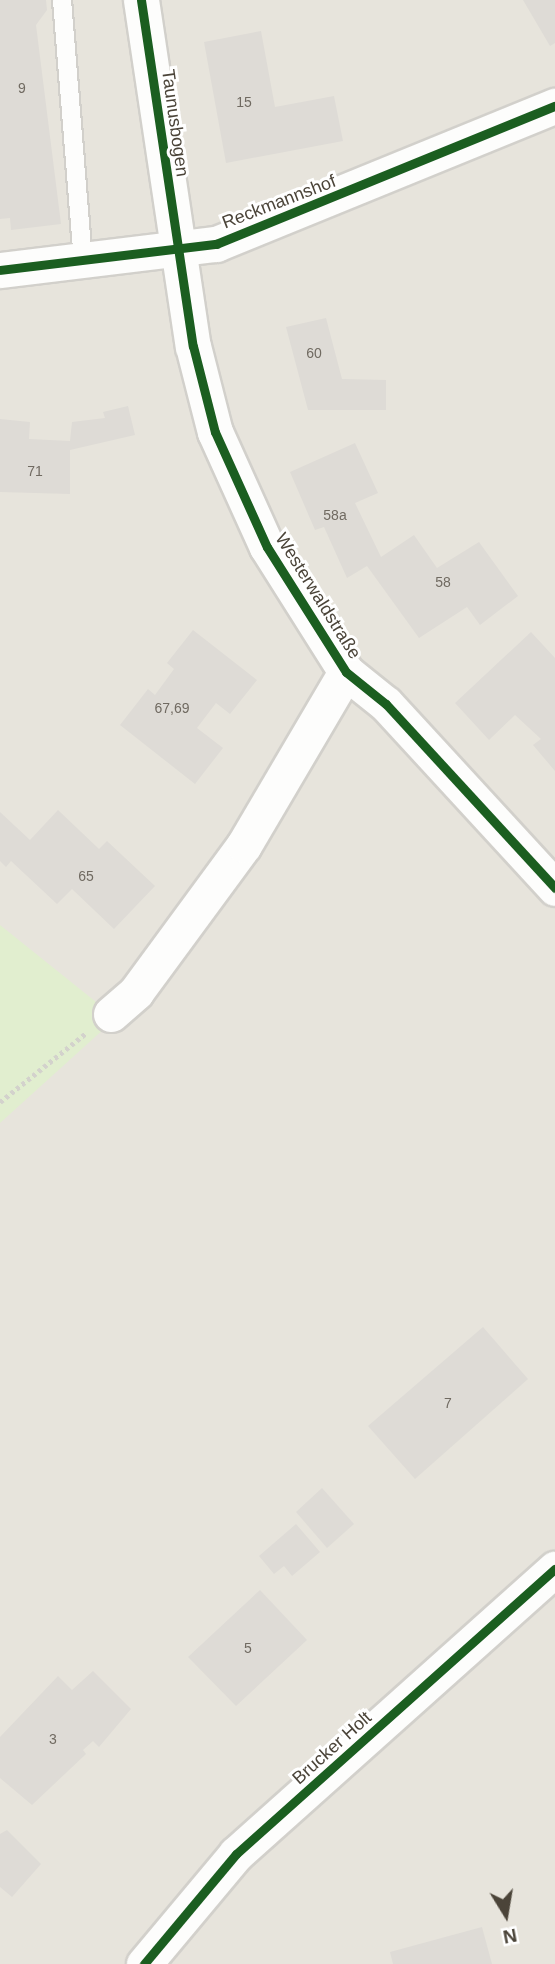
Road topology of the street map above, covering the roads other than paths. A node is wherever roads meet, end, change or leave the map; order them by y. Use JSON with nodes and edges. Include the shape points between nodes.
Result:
{"nodes":[{"id":1,"x":62,"y":0,"type":"edge"},
{"id":2,"x":141,"y":0,"type":"edge"},
{"id":3,"x":555,"y":106,"type":"edge"},
{"id":4,"x":177,"y":250,"type":"junction"},
{"id":5,"x":83,"y":259,"type":"junction"},
{"id":6,"x":0,"y":270,"type":"edge"},
{"id":7,"x":346,"y":672,"type":"junction"},
{"id":8,"x":555,"y":888,"type":"edge"},
{"id":9,"x":111,"y":1014,"type":"road end"},
{"id":10,"x":555,"y":1569,"type":"edge"},
{"id":11,"x":144,"y":1964,"type":"edge"}],
"edges":[{"from":1,"to":5,"type":"lane"},
{"from":2,"to":4,"type":"street","name":"Taunusbogen"},
{"from":3,"to":4,"type":"street","name":"Reckmannshof","via":[[252,232]]},
{"from":4,"to":5,"type":"street","name":"Reckmannshof"},
{"from":4,"to":7,"type":"street","name":"Westerwaldstraße","via":[[193,346],[215,432],[267,548]]},
{"from":5,"to":6,"type":"street","name":"Reckmannshof"},
{"from":7,"to":8,"type":"street","name":"Westerwaldstraße","via":[[386,704]]},
{"from":7,"to":9,"type":"street","name":"Westerwaldstraße","via":[[244,845],[136,992]]},
{"from":10,"to":11,"type":"street","name":"Brucker Holt","via":[[236,1854]]}]}
